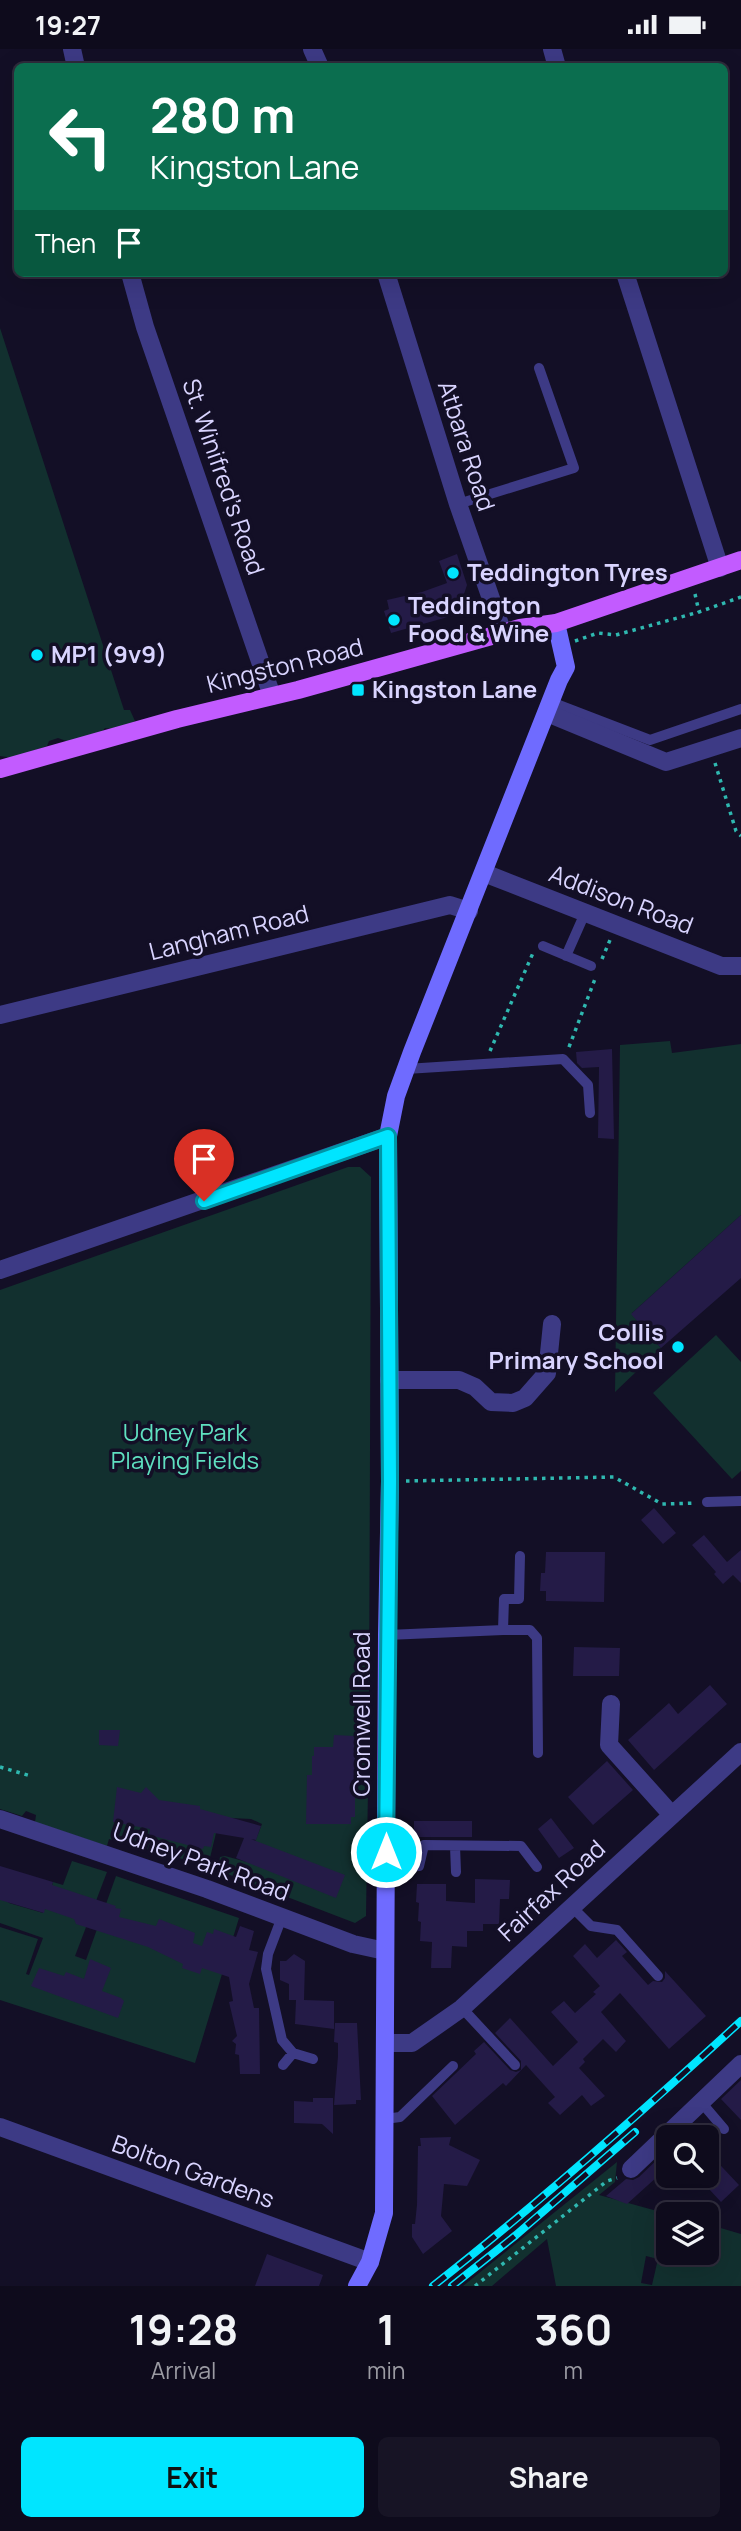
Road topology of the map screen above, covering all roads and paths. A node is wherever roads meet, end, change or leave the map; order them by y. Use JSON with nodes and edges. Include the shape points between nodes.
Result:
{"nodes":[{"id":1,"x":131,"y":277,"type":"edge"},
{"id":2,"x":387,"y":277,"type":"edge"},
{"id":3,"x":626,"y":277,"type":"edge"},
{"id":4,"x":539,"y":368,"type":"dead end"},
{"id":5,"x":458,"y":504,"type":"junction"},
{"id":6,"x":741,"y":560,"type":"edge"},
{"id":7,"x":720,"y":568,"type":"junction"},
{"id":8,"x":741,"y":597,"type":"edge"},
{"id":9,"x":556,"y":623,"type":"junction"},
{"id":10,"x":503,"y":633,"type":"junction"},
{"id":11,"x":563,"y":645,"type":"junction"},
{"id":12,"x":272,"y":696,"type":"junction"},
{"id":13,"x":549,"y":707,"type":"junction"},
{"id":14,"x":741,"y":709,"type":"edge"},
{"id":15,"x":741,"y":738,"type":"edge"},
{"id":16,"x":710,"y":748,"type":"junction"},
{"id":17,"x":0,"y":769,"type":"edge"},
{"id":18,"x":741,"y":835,"type":"edge"},
{"id":19,"x":484,"y":873,"type":"junction"},
{"id":20,"x":469,"y":911,"type":"junction"},
{"id":21,"x":585,"y":913,"type":"junction"},
{"id":22,"x":615,"y":924,"type":"junction"},
{"id":23,"x":543,"y":946,"type":"joint"},
{"id":24,"x":566,"y":956,"type":"junction"},
{"id":25,"x":602,"y":960,"type":"dead end"},
{"id":26,"x":741,"y":966,"type":"edge"},
{"id":27,"x":594,"y":969,"type":"joint"},
{"id":28,"x":0,"y":1015,"type":"edge"},
{"id":29,"x":569,"y":1048,"type":"dead end"},
{"id":30,"x":502,"y":1054,"type":"dead end"},
{"id":31,"x":406,"y":1069,"type":"junction"},
{"id":32,"x":590,"y":1113,"type":"dead end"},
{"id":33,"x":388,"y":1136,"type":"junction"},
{"id":34,"x":0,"y":1271,"type":"edge"},
{"id":35,"x":552,"y":1324,"type":"dead end"},
{"id":36,"x":389,"y":1380,"type":"junction"},
{"id":37,"x":390,"y":1481,"type":"junction"},
{"id":38,"x":741,"y":1501,"type":"edge"},
{"id":39,"x":707,"y":1502,"type":"joint"},
{"id":40,"x":520,"y":1556,"type":"dead end"},
{"id":41,"x":503,"y":1630,"type":"junction"},
{"id":42,"x":387,"y":1635,"type":"junction"},
{"id":43,"x":611,"y":1704,"type":"dead end"},
{"id":44,"x":741,"y":1752,"type":"edge"},
{"id":45,"x":538,"y":1753,"type":"dead end"},
{"id":46,"x":0,"y":1767,"type":"edge"},
{"id":47,"x":31,"y":1776,"type":"dead end"},
{"id":48,"x":671,"y":1814,"type":"junction"},
{"id":49,"x":0,"y":1819,"type":"edge"},
{"id":50,"x":455,"y":1846,"type":"junction"},
{"id":51,"x":537,"y":1867,"type":"dead end"},
{"id":52,"x":386,"y":1868,"type":"junction"},
{"id":53,"x":456,"y":1872,"type":"dead end"},
{"id":54,"x":571,"y":1906,"type":"junction"},
{"id":55,"x":282,"y":1917,"type":"junction"},
{"id":56,"x":385,"y":1951,"type":"junction"},
{"id":57,"x":658,"y":1976,"type":"dead end"},
{"id":58,"x":462,"y":2008,"type":"junction"},
{"id":59,"x":386,"y":2043,"type":"junction"},
{"id":60,"x":293,"y":2053,"type":"junction"},
{"id":61,"x":313,"y":2059,"type":"dead end"},
{"id":62,"x":741,"y":2064,"type":"edge"},
{"id":63,"x":283,"y":2065,"type":"dead end"},
{"id":64,"x":515,"y":2065,"type":"dead end"},
{"id":65,"x":453,"y":2066,"type":"dead end"},
{"id":66,"x":701,"y":2102,"type":"junction"},
{"id":67,"x":386,"y":2119,"type":"junction"},
{"id":68,"x":0,"y":2127,"type":"edge"},
{"id":69,"x":724,"y":2129,"type":"dead end"},
{"id":70,"x":631,"y":2169,"type":"joint"},
{"id":71,"x":370,"y":2262,"type":"junction"},
{"id":72,"x":357,"y":2286,"type":"edge"},
{"id":73,"x":475,"y":2286,"type":"edge"}],
"edges":[{"from":1,"to":12,"type":"street","name":"St. Winifred's Road"},
{"from":2,"to":5,"type":"street","name":"Atbara Road"},
{"from":3,"to":7,"type":"street"},
{"from":4,"to":5,"type":"lane","via":[[574,468]]},
{"from":5,"to":10,"type":"street","name":"Atbara Road"},
{"from":6,"to":7,"type":"main road","name":"Kingston Road"},
{"from":7,"to":9,"type":"main road","name":"Kingston Road"},
{"from":8,"to":11,"type":"path","via":[[616,635],[598,633]]},
{"from":9,"to":10,"type":"main road","name":"Kingston Road"},
{"from":9,"to":11,"type":"main road"},
{"from":10,"to":12,"type":"main road","name":"Kingston Road"},
{"from":11,"to":13,"type":"main road","via":[[566,667]]},
{"from":12,"to":17,"type":"main road","name":"Kingston Road"},
{"from":13,"to":14,"type":"lane","via":[[650,740]]},
{"from":13,"to":16,"type":"street","via":[[666,762]]},
{"from":13,"to":19,"type":"main road"},
{"from":15,"to":16,"type":"street"},
{"from":16,"to":18,"type":"path"},
{"from":19,"to":20,"type":"main road"},
{"from":19,"to":21,"type":"street","name":"Addison Road"},
{"from":20,"to":28,"type":"street","name":"Langham Road","via":[[450,905]]},
{"from":20,"to":31,"type":"main road"},
{"from":21,"to":22,"type":"street","name":"Addison Road"},
{"from":21,"to":24,"type":"lane"},
{"from":22,"to":25,"type":"path"},
{"from":22,"to":26,"type":"street","name":"Addison Road","via":[[721,966]]},
{"from":23,"to":24,"type":"lane"},
{"from":23,"to":30,"type":"path","via":[[534,950],[488,1055]]},
{"from":24,"to":27,"type":"lane"},
{"from":27,"to":29,"type":"path"},
{"from":31,"to":32,"type":"lane","via":[[562,1059],[588,1085]]},
{"from":31,"to":33,"type":"main road"},
{"from":33,"to":34,"type":"street"},
{"from":33,"to":36,"type":"main road","name":"Cromwell Road"},
{"from":35,"to":36,"type":"street","via":[[547,1373],[525,1398],[513,1403],[491,1402],[475,1387],[458,1380]]},
{"from":36,"to":37,"type":"main road","name":"Cromwell Road"},
{"from":37,"to":39,"type":"path","via":[[614,1477],[662,1504]]},
{"from":37,"to":42,"type":"main road","name":"Cromwell Road"},
{"from":38,"to":39,"type":"lane"},
{"from":40,"to":41,"type":"lane","via":[[519,1599],[504,1599]]},
{"from":41,"to":42,"type":"lane"},
{"from":41,"to":45,"type":"lane","via":[[530,1630],[537,1638]]},
{"from":42,"to":52,"type":"main road","name":"Cromwell Road"},
{"from":43,"to":48,"type":"street","via":[[609,1745]]},
{"from":44,"to":48,"type":"street","name":"Fairfax Road"},
{"from":46,"to":47,"type":"path"},
{"from":48,"to":54,"type":"street","name":"Fairfax Road"},
{"from":49,"to":55,"type":"street","name":"Udney Park Road"},
{"from":50,"to":51,"type":"lane","via":[[521,1846]]},
{"from":50,"to":52,"type":"lane","via":[[424,1845],[419,1866]]},
{"from":50,"to":53,"type":"lane"},
{"from":52,"to":56,"type":"main road","name":"Cromwell Road"},
{"from":54,"to":57,"type":"lane","via":[[591,1926],[617,1930]]},
{"from":54,"to":58,"type":"street","name":"Fairfax Road"},
{"from":55,"to":56,"type":"street","name":"Udney Park Road"},
{"from":55,"to":60,"type":"lane","via":[[266,1969],[282,2040]]},
{"from":56,"to":59,"type":"main road","name":"Cromwell Road"},
{"from":58,"to":59,"type":"street","name":"Fairfax Road","via":[[412,2043]]},
{"from":58,"to":64,"type":"lane"},
{"from":59,"to":67,"type":"main road","name":"Cromwell Road"},
{"from":60,"to":61,"type":"lane"},
{"from":60,"to":63,"type":"lane"},
{"from":62,"to":66,"type":"street"},
{"from":65,"to":67,"type":"lane","via":[[400,2117]]},
{"from":66,"to":69,"type":"lane"},
{"from":66,"to":70,"type":"street"},
{"from":67,"to":71,"type":"main road","name":"Cromwell Road","via":[[384,2213]]},
{"from":68,"to":71,"type":"street","name":"Bolton Gardens"},
{"from":70,"to":73,"type":"path","via":[[607,2181]]},
{"from":71,"to":72,"type":"main road","name":"Cromwell Road"}]}
